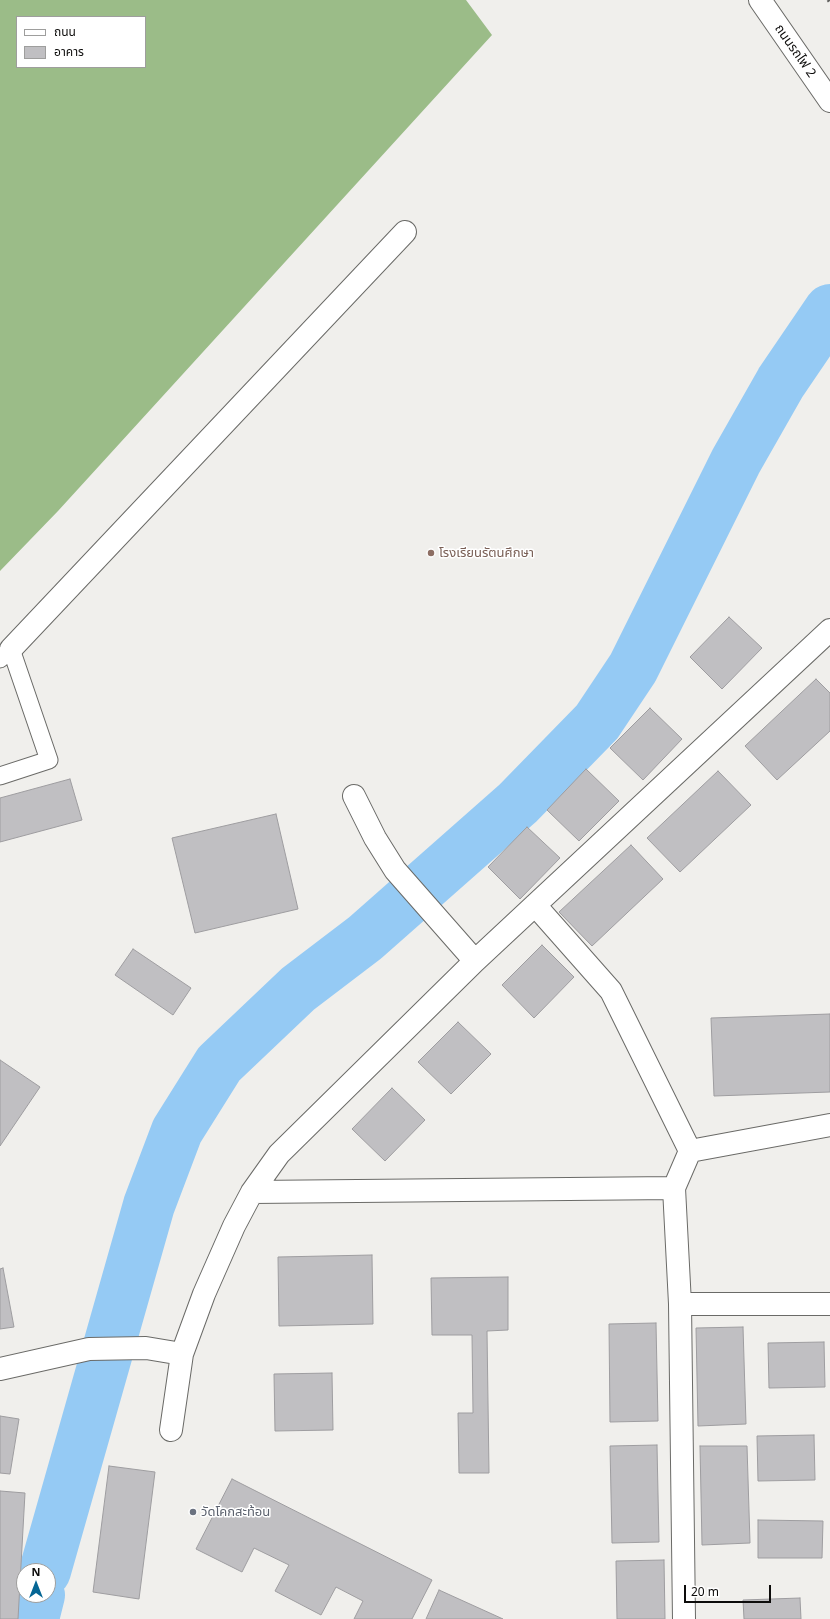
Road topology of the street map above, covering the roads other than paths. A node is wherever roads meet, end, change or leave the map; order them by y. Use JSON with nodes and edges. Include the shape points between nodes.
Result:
{"nodes":[{"id":1,"x":760,"y":0,"type":"edge"},
{"id":2,"x":830,"y":101,"type":"edge"},
{"id":3,"x":405,"y":232,"type":"dead end"},
{"id":4,"x":828,"y":634,"type":"edge"},
{"id":5,"x":6,"y":654,"type":"edge"},
{"id":6,"x":0,"y":776,"type":"edge"},
{"id":7,"x":354,"y":796,"type":"dead end"},
{"id":8,"x":535,"y":905,"type":"junction"},
{"id":9,"x":475,"y":961,"type":"junction"},
{"id":10,"x":830,"y":1125,"type":"edge"},
{"id":11,"x":690,"y":1151,"type":"junction"},
{"id":12,"x":674,"y":1188,"type":"junction"},
{"id":13,"x":252,"y":1192,"type":"junction"},
{"id":14,"x":680,"y":1304,"type":"junction"},
{"id":15,"x":830,"y":1304,"type":"edge"},
{"id":16,"x":182,"y":1354,"type":"junction"},
{"id":17,"x":0,"y":1369,"type":"edge"},
{"id":18,"x":171,"y":1430,"type":"dead end"},
{"id":19,"x":684,"y":1619,"type":"edge"}],
"edges":[{"from":1,"to":2,"type":"street","name":"ถนนรถไฟ 2"},
{"from":3,"to":5,"type":"street"},
{"from":4,"to":8,"type":"street"},
{"from":5,"to":6,"type":"lane","via":[[49,760]]},
{"from":7,"to":9,"type":"street","via":[[374,838],[395,870]]},
{"from":8,"to":9,"type":"street"},
{"from":8,"to":11,"type":"street","via":[[611,991]]},
{"from":9,"to":13,"type":"street","via":[[279,1154]]},
{"from":10,"to":11,"type":"street"},
{"from":11,"to":12,"type":"street"},
{"from":12,"to":13,"type":"street"},
{"from":12,"to":14,"type":"street"},
{"from":13,"to":16,"type":"street","via":[[207,1287]]},
{"from":14,"to":15,"type":"street"},
{"from":14,"to":19,"type":"street"},
{"from":16,"to":17,"type":"street","via":[[146,1348],[89,1349]]},
{"from":16,"to":18,"type":"street"}]}
